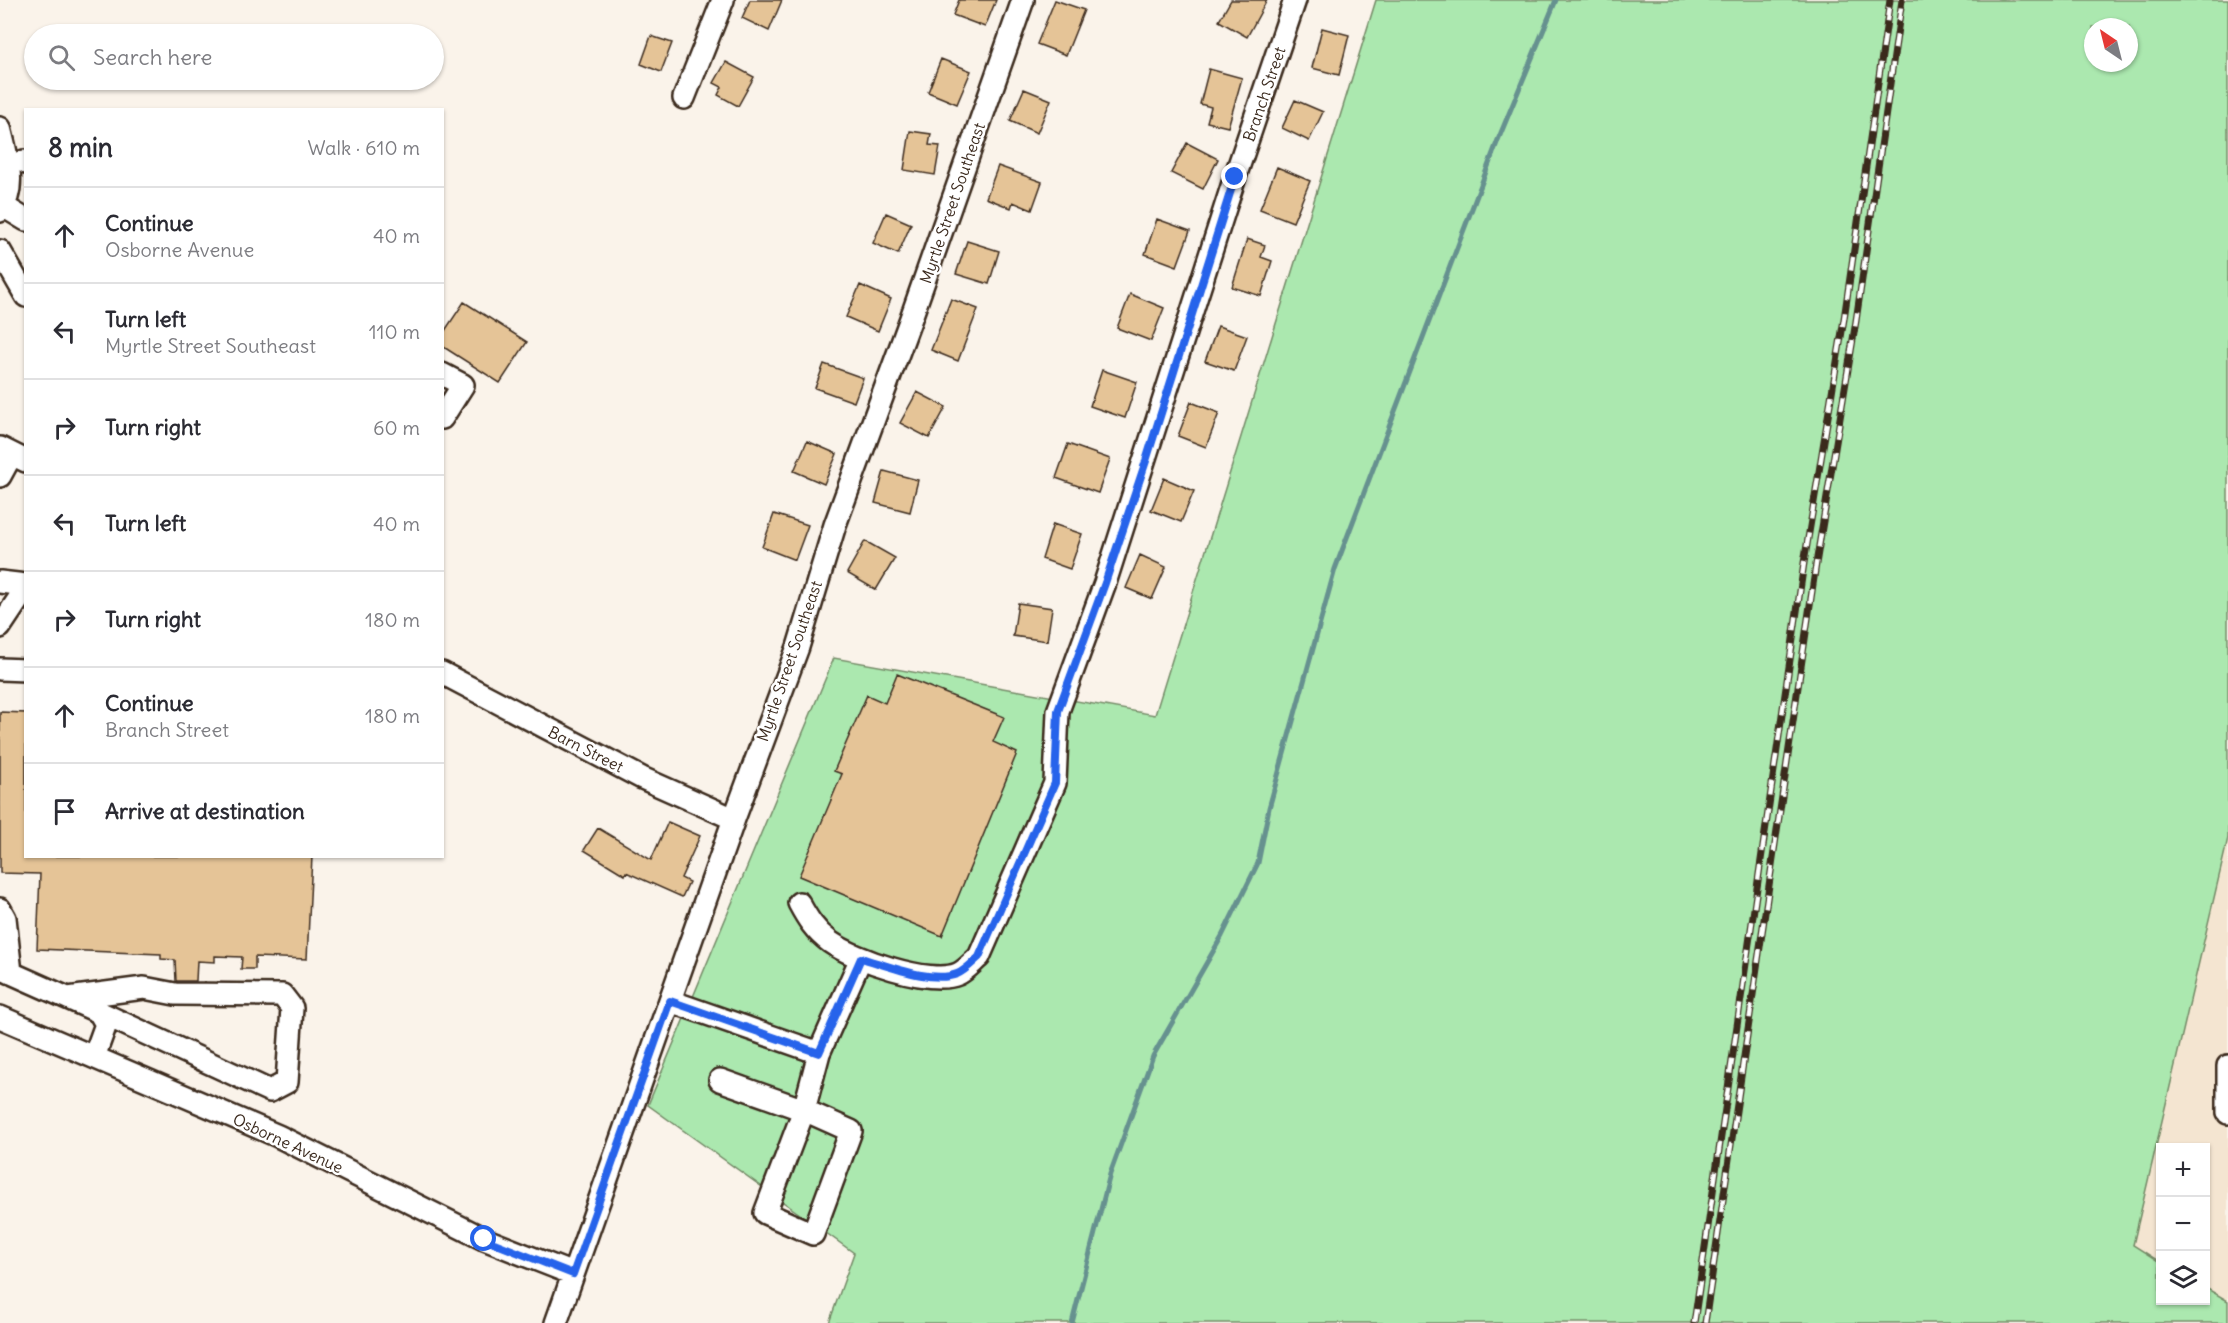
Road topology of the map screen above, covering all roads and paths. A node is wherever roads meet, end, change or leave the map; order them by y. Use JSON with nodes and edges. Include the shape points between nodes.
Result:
{"nodes":[{"id":1,"x":723,"y":0,"type":"edge"},
{"id":2,"x":1023,"y":0,"type":"edge"},
{"id":3,"x":1295,"y":0,"type":"edge"},
{"id":4,"x":684,"y":98,"type":"dead end"},
{"id":5,"x":0,"y":128,"type":"edge"},
{"id":6,"x":21,"y":163,"type":"edge"},
{"id":7,"x":2,"y":208,"type":"edge"},
{"id":8,"x":24,"y":219,"type":"edge"},
{"id":9,"x":0,"y":251,"type":"edge"},
{"id":10,"x":23,"y":288,"type":"edge"},
{"id":11,"x":444,"y":375,"type":"edge"},
{"id":12,"x":444,"y":415,"type":"edge"},
{"id":13,"x":13,"y":454,"type":"edge"},
{"id":14,"x":0,"y":476,"type":"edge"},
{"id":15,"x":0,"y":582,"type":"edge"},
{"id":16,"x":24,"y":586,"type":"edge"},
{"id":17,"x":24,"y":589,"type":"edge"},
{"id":18,"x":0,"y":627,"type":"edge"},
{"id":19,"x":0,"y":669,"type":"edge"},
{"id":20,"x":24,"y":670,"type":"edge"},
{"id":21,"x":444,"y":674,"type":"edge"},
{"id":22,"x":734,"y":819,"type":"junction"},
{"id":23,"x":799,"y":903,"type":"dead end"},
{"id":24,"x":0,"y":909,"type":"edge"},
{"id":25,"x":861,"y":958,"type":"junction"},
{"id":26,"x":5,"y":971,"type":"edge"},
{"id":27,"x":69,"y":998,"type":"junction"},
{"id":28,"x":670,"y":1001,"type":"junction"},
{"id":29,"x":99,"y":1012,"type":"junction"},
{"id":30,"x":0,"y":1017,"type":"edge"},
{"id":31,"x":819,"y":1053,"type":"junction"},
{"id":32,"x":94,"y":1057,"type":"junction"},
{"id":33,"x":2228,"y":1066,"type":"edge"},
{"id":34,"x":720,"y":1080,"type":"dead end"},
{"id":35,"x":804,"y":1110,"type":"junction"},
{"id":36,"x":2228,"y":1113,"type":"edge"},
{"id":37,"x":573,"y":1274,"type":"junction"},
{"id":38,"x":556,"y":1323,"type":"edge"}],
"edges":[{"from":1,"to":4,"type":"street"},
{"from":2,"to":22,"type":"street","name":"Myrtle Street Southeast","via":[[835,525],[798,647]]},
{"from":3,"to":25,"type":"street","name":"Branch Street","via":[[1146,461],[1058,711],[1055,783],[979,957],[958,974],[939,977]]},
{"from":5,"to":6,"type":"street"},
{"from":6,"to":7,"type":"street"},
{"from":7,"to":8,"type":"street"},
{"from":9,"to":10,"type":"street"},
{"from":11,"to":12,"type":"street","via":[[463,385]]},
{"from":13,"to":14,"type":"street"},
{"from":15,"to":16,"type":"street"},
{"from":17,"to":18,"type":"street"},
{"from":19,"to":20,"type":"street"},
{"from":21,"to":22,"type":"street","name":"Barn Street","via":[[642,778]]},
{"from":22,"to":28,"type":"street","name":"Myrtle Street Southeast"},
{"from":23,"to":25,"type":"street","name":"Branch Street","via":[[811,925],[831,942]]},
{"from":24,"to":26,"type":"street","via":[[5,918]]},
{"from":25,"to":31,"type":"street"},
{"from":26,"to":27,"type":"street"},
{"from":27,"to":29,"type":"street"},
{"from":27,"to":29,"type":"street","via":[[144,988],[175,994],[282,995],[292,1008],[287,1082],[270,1091]]},
{"from":28,"to":31,"type":"street"},
{"from":28,"to":37,"type":"street","name":"Myrtle Street Southeast"},
{"from":29,"to":32,"type":"street","via":[[106,1023]]},
{"from":30,"to":32,"type":"street","name":"Osborne Avenue"},
{"from":31,"to":35,"type":"street"},
{"from":32,"to":37,"type":"street","name":"Osborne Avenue","via":[[278,1136],[484,1239]]},
{"from":33,"to":36,"type":"street"},
{"from":34,"to":35,"type":"street"},
{"from":35,"to":35,"type":"street","via":[[850,1131],[813,1234],[765,1213]]},
{"from":37,"to":38,"type":"street","name":"Myrtle Street Southeast"}]}
